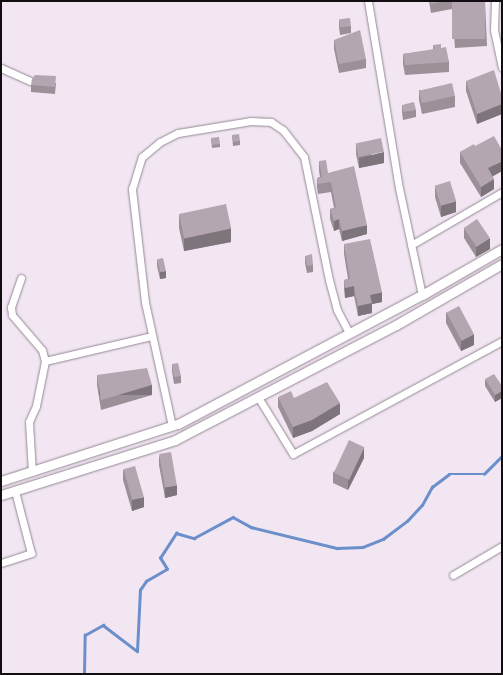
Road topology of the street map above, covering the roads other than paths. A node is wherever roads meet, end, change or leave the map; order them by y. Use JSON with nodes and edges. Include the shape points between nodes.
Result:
{"nodes":[{"id":1,"x":368,"y":1,"type":"edge"},
{"id":2,"x":495,"y":1,"type":"edge"},
{"id":3,"x":502,"y":66,"type":"edge"},
{"id":4,"x":1,"y":68,"type":"edge"},
{"id":5,"x":30,"y":80,"type":"edge"},
{"id":6,"x":502,"y":192,"type":"edge"},
{"id":7,"x":411,"y":246,"type":"junction"},
{"id":8,"x":502,"y":249,"type":"edge"},
{"id":9,"x":502,"y":264,"type":"edge"},
{"id":10,"x":21,"y":278,"type":"dead end"},
{"id":11,"x":422,"y":295,"type":"junction"},
{"id":12,"x":350,"y":334,"type":"junction"},
{"id":13,"x":152,"y":336,"type":"junction"},
{"id":14,"x":502,"y":342,"type":"edge"},
{"id":15,"x":45,"y":361,"type":"junction"},
{"id":16,"x":258,"y":397,"type":"junction"},
{"id":17,"x":172,"y":426,"type":"junction"},
{"id":18,"x":32,"y":472,"type":"junction"},
{"id":19,"x":1,"y":481,"type":"edge"},
{"id":20,"x":15,"y":491,"type":"junction"},
{"id":21,"x":1,"y":495,"type":"edge"},
{"id":22,"x":502,"y":546,"type":"edge"},
{"id":23,"x":1,"y":563,"type":"edge"},
{"id":24,"x":453,"y":575,"type":"dead end"}],
"edges":[{"from":1,"to":7,"type":"street"},
{"from":2,"to":3,"type":"street","via":[[494,30]]},
{"from":4,"to":5,"type":"street"},
{"from":6,"to":7,"type":"street"},
{"from":7,"to":11,"type":"street"},
{"from":8,"to":11,"type":"street"},
{"from":9,"to":16,"type":"street","via":[[396,325]]},
{"from":10,"to":15,"type":"street","via":[[11,307],[12,315],[42,350]]},
{"from":11,"to":12,"type":"street"},
{"from":12,"to":13,"type":"street","via":[[337,310],[329,280],[304,157],[283,130],[271,122],[251,121],[178,133],[142,157],[134,173],[132,189],[142,284]]},
{"from":12,"to":17,"type":"street"},
{"from":13,"to":15,"type":"street"},
{"from":13,"to":17,"type":"street"},
{"from":14,"to":16,"type":"street","via":[[293,454]]},
{"from":15,"to":18,"type":"street","via":[[36,406],[29,422]]},
{"from":16,"to":20,"type":"street","via":[[175,440]]},
{"from":17,"to":18,"type":"street"},
{"from":18,"to":19,"type":"street"},
{"from":20,"to":21,"type":"street"},
{"from":20,"to":23,"type":"street","via":[[31,553]]},
{"from":22,"to":24,"type":"street"}]}
